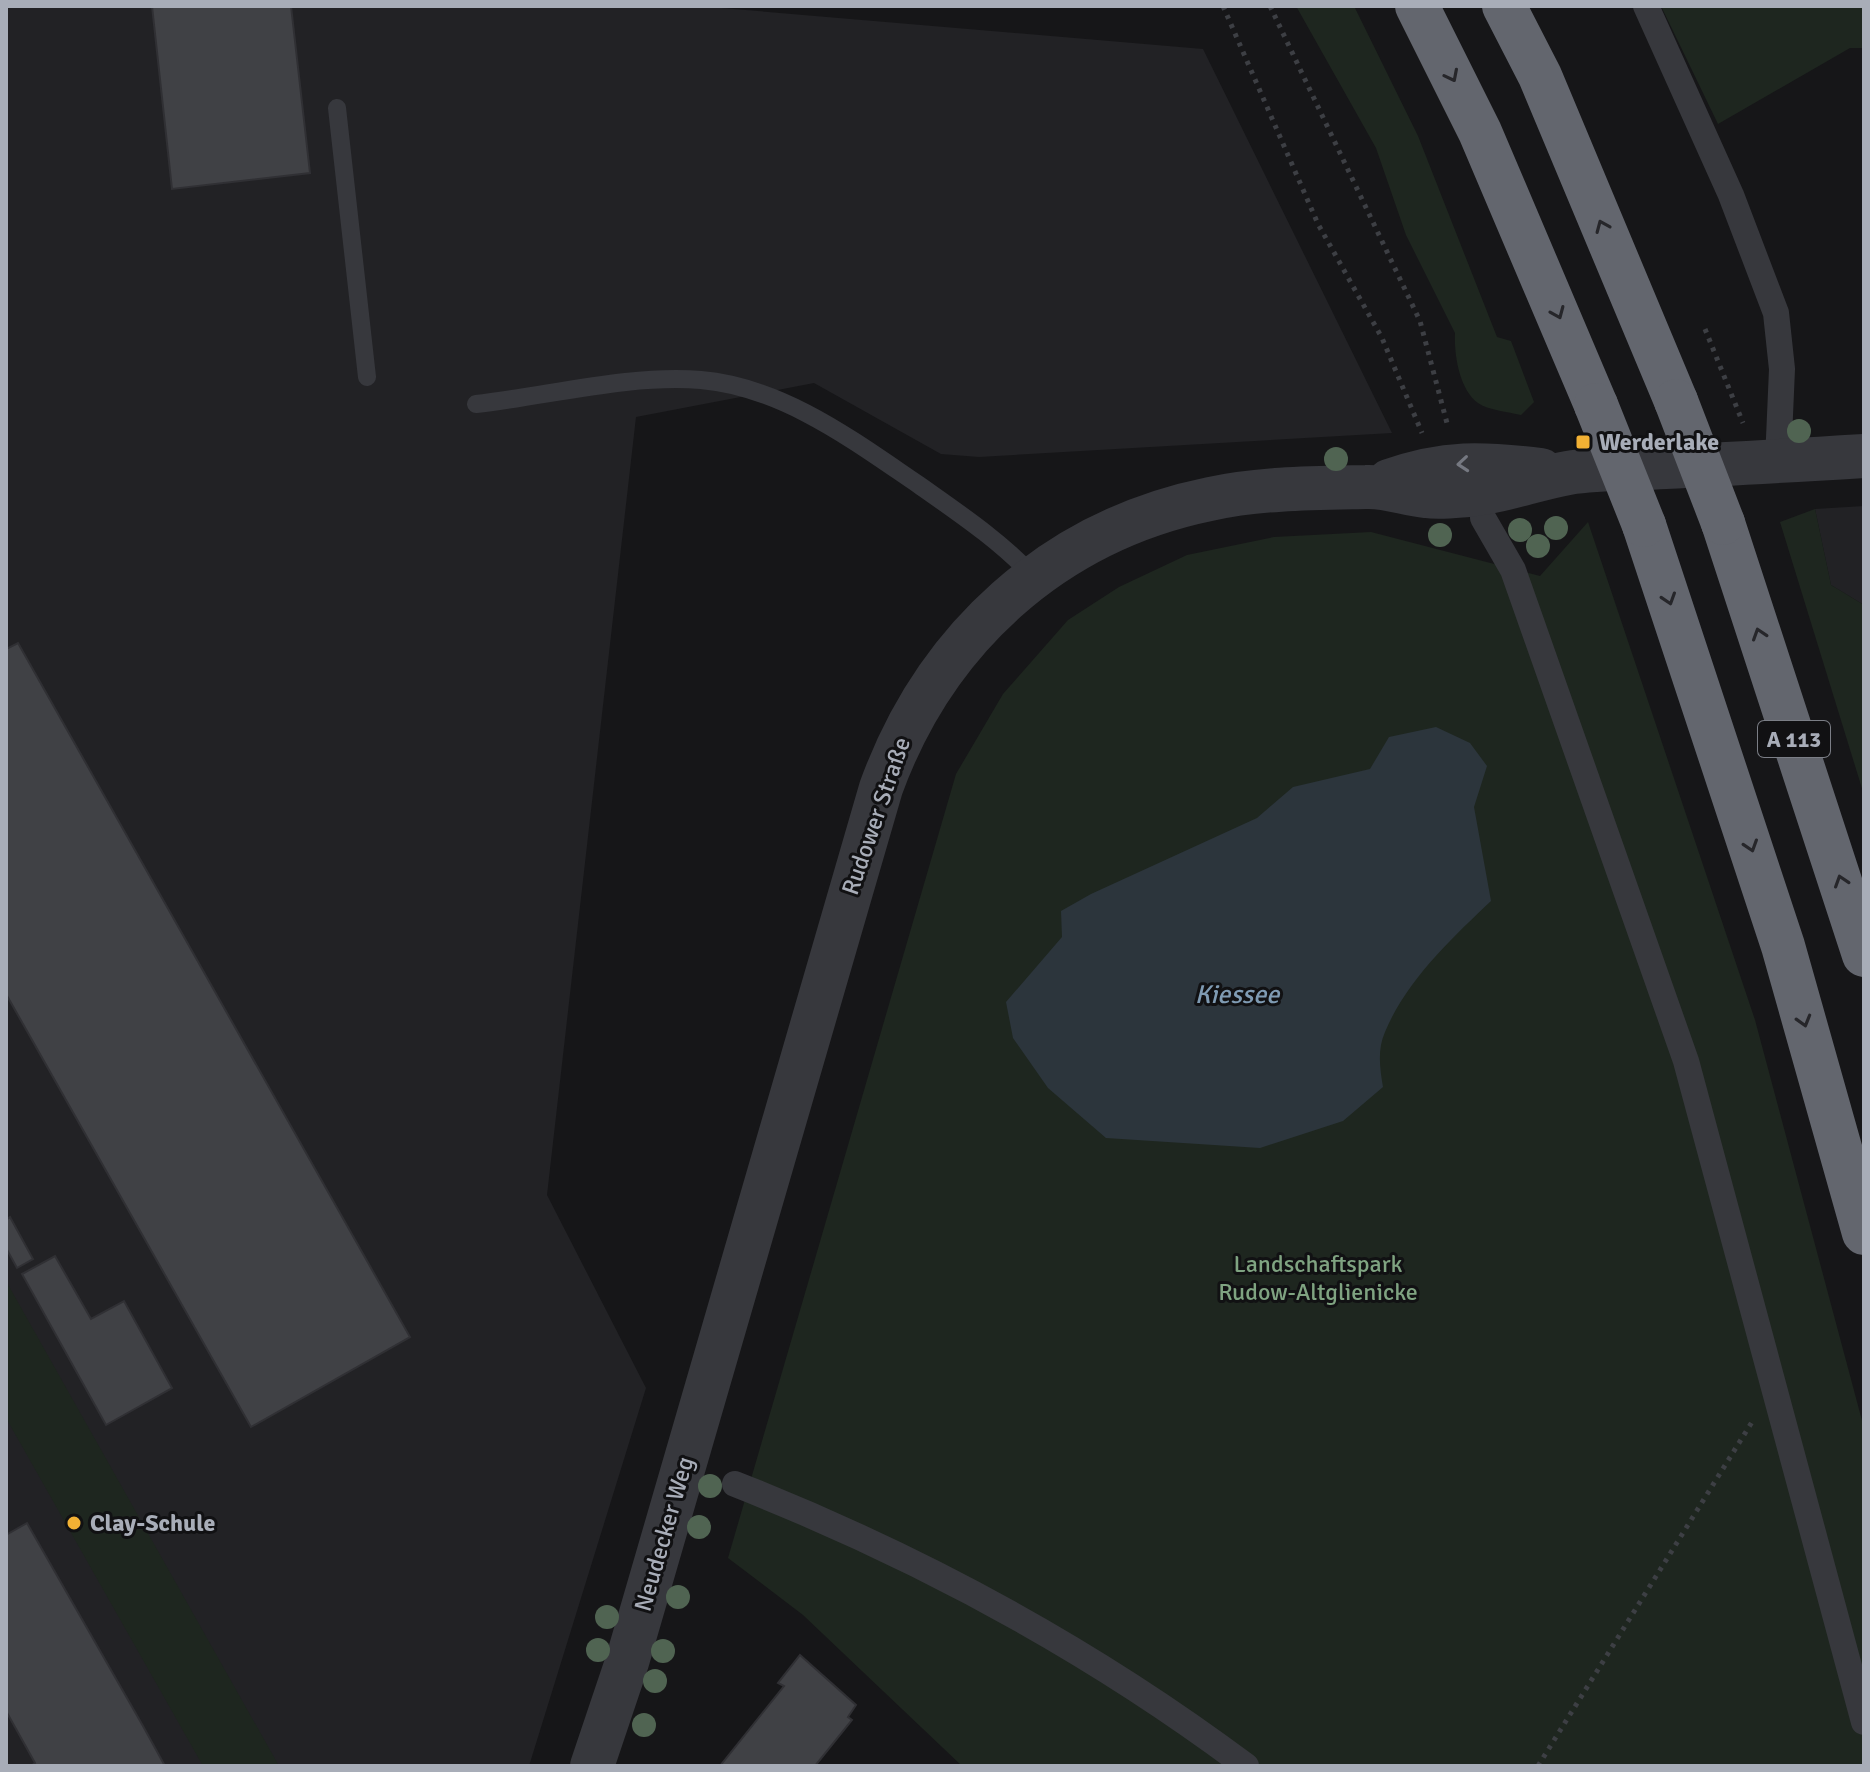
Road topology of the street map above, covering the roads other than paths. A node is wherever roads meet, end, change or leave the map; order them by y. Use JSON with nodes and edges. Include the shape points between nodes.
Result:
{"nodes":[{"id":1,"x":1417,"y":6,"type":"edge"},
{"id":2,"x":1504,"y":6,"type":"edge"},
{"id":3,"x":1646,"y":6,"type":"edge"},
{"id":4,"x":337,"y":108,"type":"dead end"},
{"id":5,"x":367,"y":377,"type":"dead end"},
{"id":6,"x":476,"y":404,"type":"dead end"},
{"id":7,"x":1864,"y":456,"type":"edge"},
{"id":8,"x":1778,"y":461,"type":"junction"},
{"id":9,"x":1483,"y":518,"type":"dead end"},
{"id":10,"x":1033,"y":576,"type":"junction"},
{"id":11,"x":1864,"y":955,"type":"edge"},
{"id":12,"x":1864,"y":1233,"type":"edge"},
{"id":13,"x":731,"y":1301,"type":"joint"},
{"id":14,"x":735,"y":1484,"type":"dead end"},
{"id":15,"x":1864,"y":1722,"type":"edge"},
{"id":16,"x":592,"y":1766,"type":"edge"},
{"id":17,"x":1246,"y":1766,"type":"edge"}],
"edges":[{"from":1,"to":12,"type":"highway","number":"A 113","one_way":true,"bridge":true,"via":[[1480,132],[1644,525],[1783,946]]},
{"from":11,"to":2,"type":"highway","number":"A 113","one_way":true,"bridge":true,"via":[[1723,523],[1540,76]]},
{"from":3,"to":8,"type":"street","via":[[1731,195],[1776,313],[1782,369]]},
{"from":4,"to":5,"type":"lane"},
{"from":6,"to":10,"type":"lane","via":[[649,381],[702,380],[775,398],[849,437],[1002,544]]},
{"from":7,"to":8,"type":"street","name":"Rudower Straße"},
{"from":8,"to":10,"type":"street","name":"Rudower Straße","via":[[1568,473],[1489,493],[1428,497],[1372,487],[1210,498],[1129,523]]},
{"from":9,"to":15,"type":"street","via":[[1513,570],[1686,1061]]},
{"from":10,"to":13,"type":"street","name":"Rudower Straße","via":[[954,653],[908,723],[892,759]]},
{"from":13,"to":16,"type":"street","name":"Neudecker Weg"},
{"from":14,"to":17,"type":"street","via":[[871,1542],[966,1591],[1160,1702]]}]}
